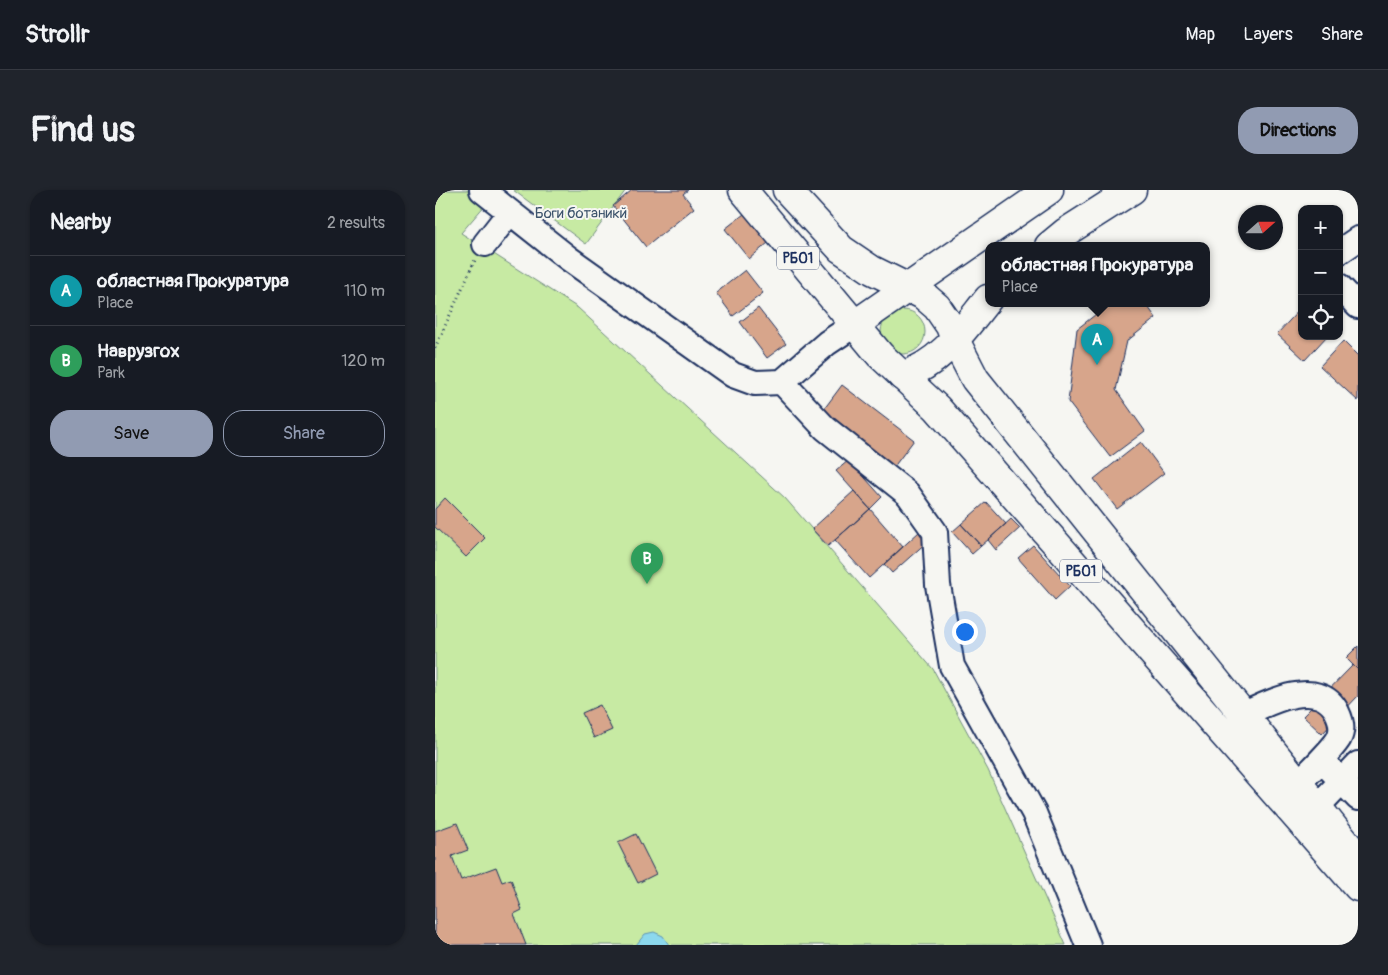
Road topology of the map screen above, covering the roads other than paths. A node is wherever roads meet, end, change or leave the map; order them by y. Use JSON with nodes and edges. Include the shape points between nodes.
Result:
{"nodes":[{"id":1,"x":482,"y":190,"type":"edge"},
{"id":2,"x":743,"y":190,"type":"edge"},
{"id":3,"x":787,"y":190,"type":"edge"},
{"id":4,"x":1049,"y":190,"type":"edge"},
{"id":5,"x":1132,"y":190,"type":"edge"},
{"id":6,"x":510,"y":212,"type":"junction"},
{"id":7,"x":1358,"y":239,"type":"edge"},
{"id":8,"x":1054,"y":242,"type":"edge"},
{"id":9,"x":485,"y":244,"type":"road end"},
{"id":10,"x":1342,"y":250,"type":"edge"},
{"id":11,"x":908,"y":288,"type":"junction"},
{"id":12,"x":1343,"y":290,"type":"edge"},
{"id":13,"x":985,"y":303,"type":"edge"},
{"id":14,"x":1358,"y":306,"type":"edge"},
{"id":15,"x":854,"y":326,"type":"junction"},
{"id":16,"x":955,"y":340,"type":"junction"},
{"id":17,"x":902,"y":376,"type":"junction"},
{"id":18,"x":782,"y":382,"type":"junction"},
{"id":19,"x":1243,"y":715,"type":"junction"},
{"id":20,"x":1320,"y":759,"type":"junction"},
{"id":21,"x":1353,"y":781,"type":"edge"},
{"id":22,"x":1298,"y":784,"type":"junction"},
{"id":23,"x":1309,"y":816,"type":"junction"},
{"id":24,"x":1358,"y":858,"type":"edge"},
{"id":25,"x":1358,"y":887,"type":"edge"},
{"id":26,"x":1088,"y":945,"type":"edge"}],
"edges":[{"from":1,"to":6,"type":"street"},
{"from":2,"to":15,"type":"main road","number":"РБ01"},
{"from":3,"to":11,"type":"main road","number":"РБ01","via":[[841,249],[872,270]]},
{"from":4,"to":11,"type":"main road"},
{"from":5,"to":8,"type":"main road"},
{"from":6,"to":9,"type":"street"},
{"from":6,"to":18,"type":"street","via":[[568,258],[733,375],[755,383]]},
{"from":7,"to":10,"type":"street"},
{"from":11,"to":15,"type":"main road"},
{"from":11,"to":16,"type":"main road","number":"РБ01","via":[[937,307]]},
{"from":12,"to":14,"type":"street"},
{"from":13,"to":16,"type":"main road"},
{"from":15,"to":17,"type":"main road","number":"РБ01"},
{"from":15,"to":18,"type":"street","via":[[827,343]]},
{"from":16,"to":17,"type":"main road","via":[[931,363]]},
{"from":16,"to":19,"type":"main road","number":"РБ01","via":[[975,379]]},
{"from":17,"to":23,"type":"main road","number":"РБ01","via":[[937,408]]},
{"from":18,"to":26,"type":"street","via":[[825,428],[908,494],[935,532],[938,585],[952,666],[1034,813]]},
{"from":19,"to":20,"type":"street","via":[[1278,698],[1308,694],[1325,700],[1335,708],[1341,721],[1339,738]]},
{"from":19,"to":22,"type":"main road","number":"РБ01"},
{"from":20,"to":21,"type":"street"},
{"from":20,"to":22,"type":"street"},
{"from":21,"to":23,"type":"street"},
{"from":22,"to":23,"type":"main road","number":"РБ01"},
{"from":23,"to":24,"type":"main road","number":"РБ01"},
{"from":23,"to":25,"type":"main road","number":"РБ01"}]}
